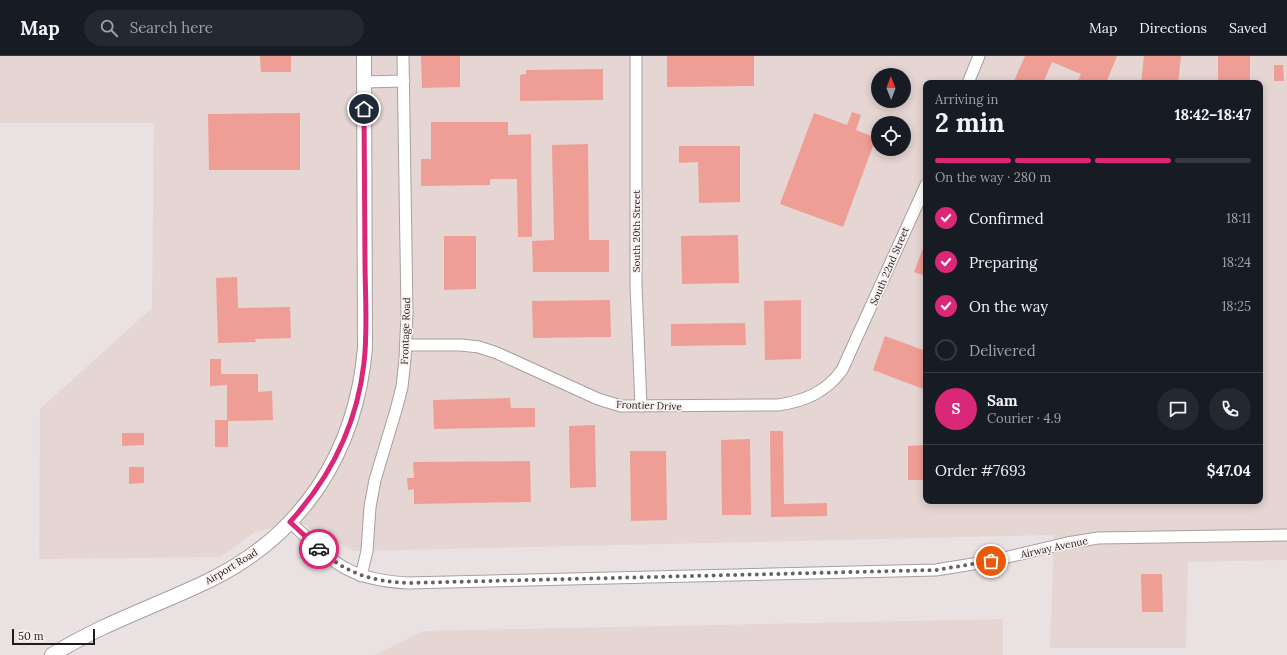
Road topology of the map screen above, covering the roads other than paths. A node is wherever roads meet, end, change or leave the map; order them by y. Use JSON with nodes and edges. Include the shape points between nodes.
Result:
{"nodes":[{"id":1,"x":364,"y":56,"type":"edge"},
{"id":2,"x":404,"y":56,"type":"edge"},
{"id":3,"x":636,"y":56,"type":"edge"},
{"id":4,"x":979,"y":56,"type":"edge"},
{"id":5,"x":969,"y":80,"type":"edge"},
{"id":6,"x":404,"y":81,"type":"junction"},
{"id":7,"x":364,"y":82,"type":"junction"},
{"id":8,"x":923,"y":192,"type":"edge"},
{"id":9,"x":406,"y":345,"type":"junction"},
{"id":10,"x":853,"y":347,"type":"joint"},
{"id":11,"x":641,"y":406,"type":"junction"},
{"id":12,"x":290,"y":522,"type":"junction"},
{"id":13,"x":1287,"y":535,"type":"edge"},
{"id":14,"x":361,"y":576,"type":"junction"},
{"id":15,"x":52,"y":655,"type":"edge"}],
"edges":[{"from":1,"to":7,"type":"main road","name":"Airport Road"},
{"from":2,"to":6,"type":"street","name":"Frontage Road"},
{"from":3,"to":11,"type":"street","name":"South 20th Street","via":[[636,285]]},
{"from":4,"to":5,"type":"street"},
{"from":6,"to":7,"type":"street"},
{"from":6,"to":9,"type":"street","name":"Frontage Road"},
{"from":7,"to":12,"type":"main road","name":"Airport Road","via":[[366,338],[361,382],[338,454],[316,492]]},
{"from":8,"to":10,"type":"street","name":"South 22nd Street"},
{"from":9,"to":11,"type":"street","name":"Frontier Drive","via":[[479,347],[598,399],[616,405]]},
{"from":9,"to":14,"type":"street","name":"Frontage Road","via":[[399,398],[375,480],[367,551]]},
{"from":10,"to":11,"type":"street","name":"Frontier Drive","via":[[837,377],[821,391],[802,400],[778,405]]},
{"from":12,"to":14,"type":"street","name":"Airway Avenue","via":[[333,561]]},
{"from":12,"to":15,"type":"main road","name":"Airport Road","via":[[258,551],[229,570],[92,633]]},
{"from":13,"to":14,"type":"street","name":"Airway Avenue","via":[[1098,538],[936,570],[416,583],[382,581]]}]}
